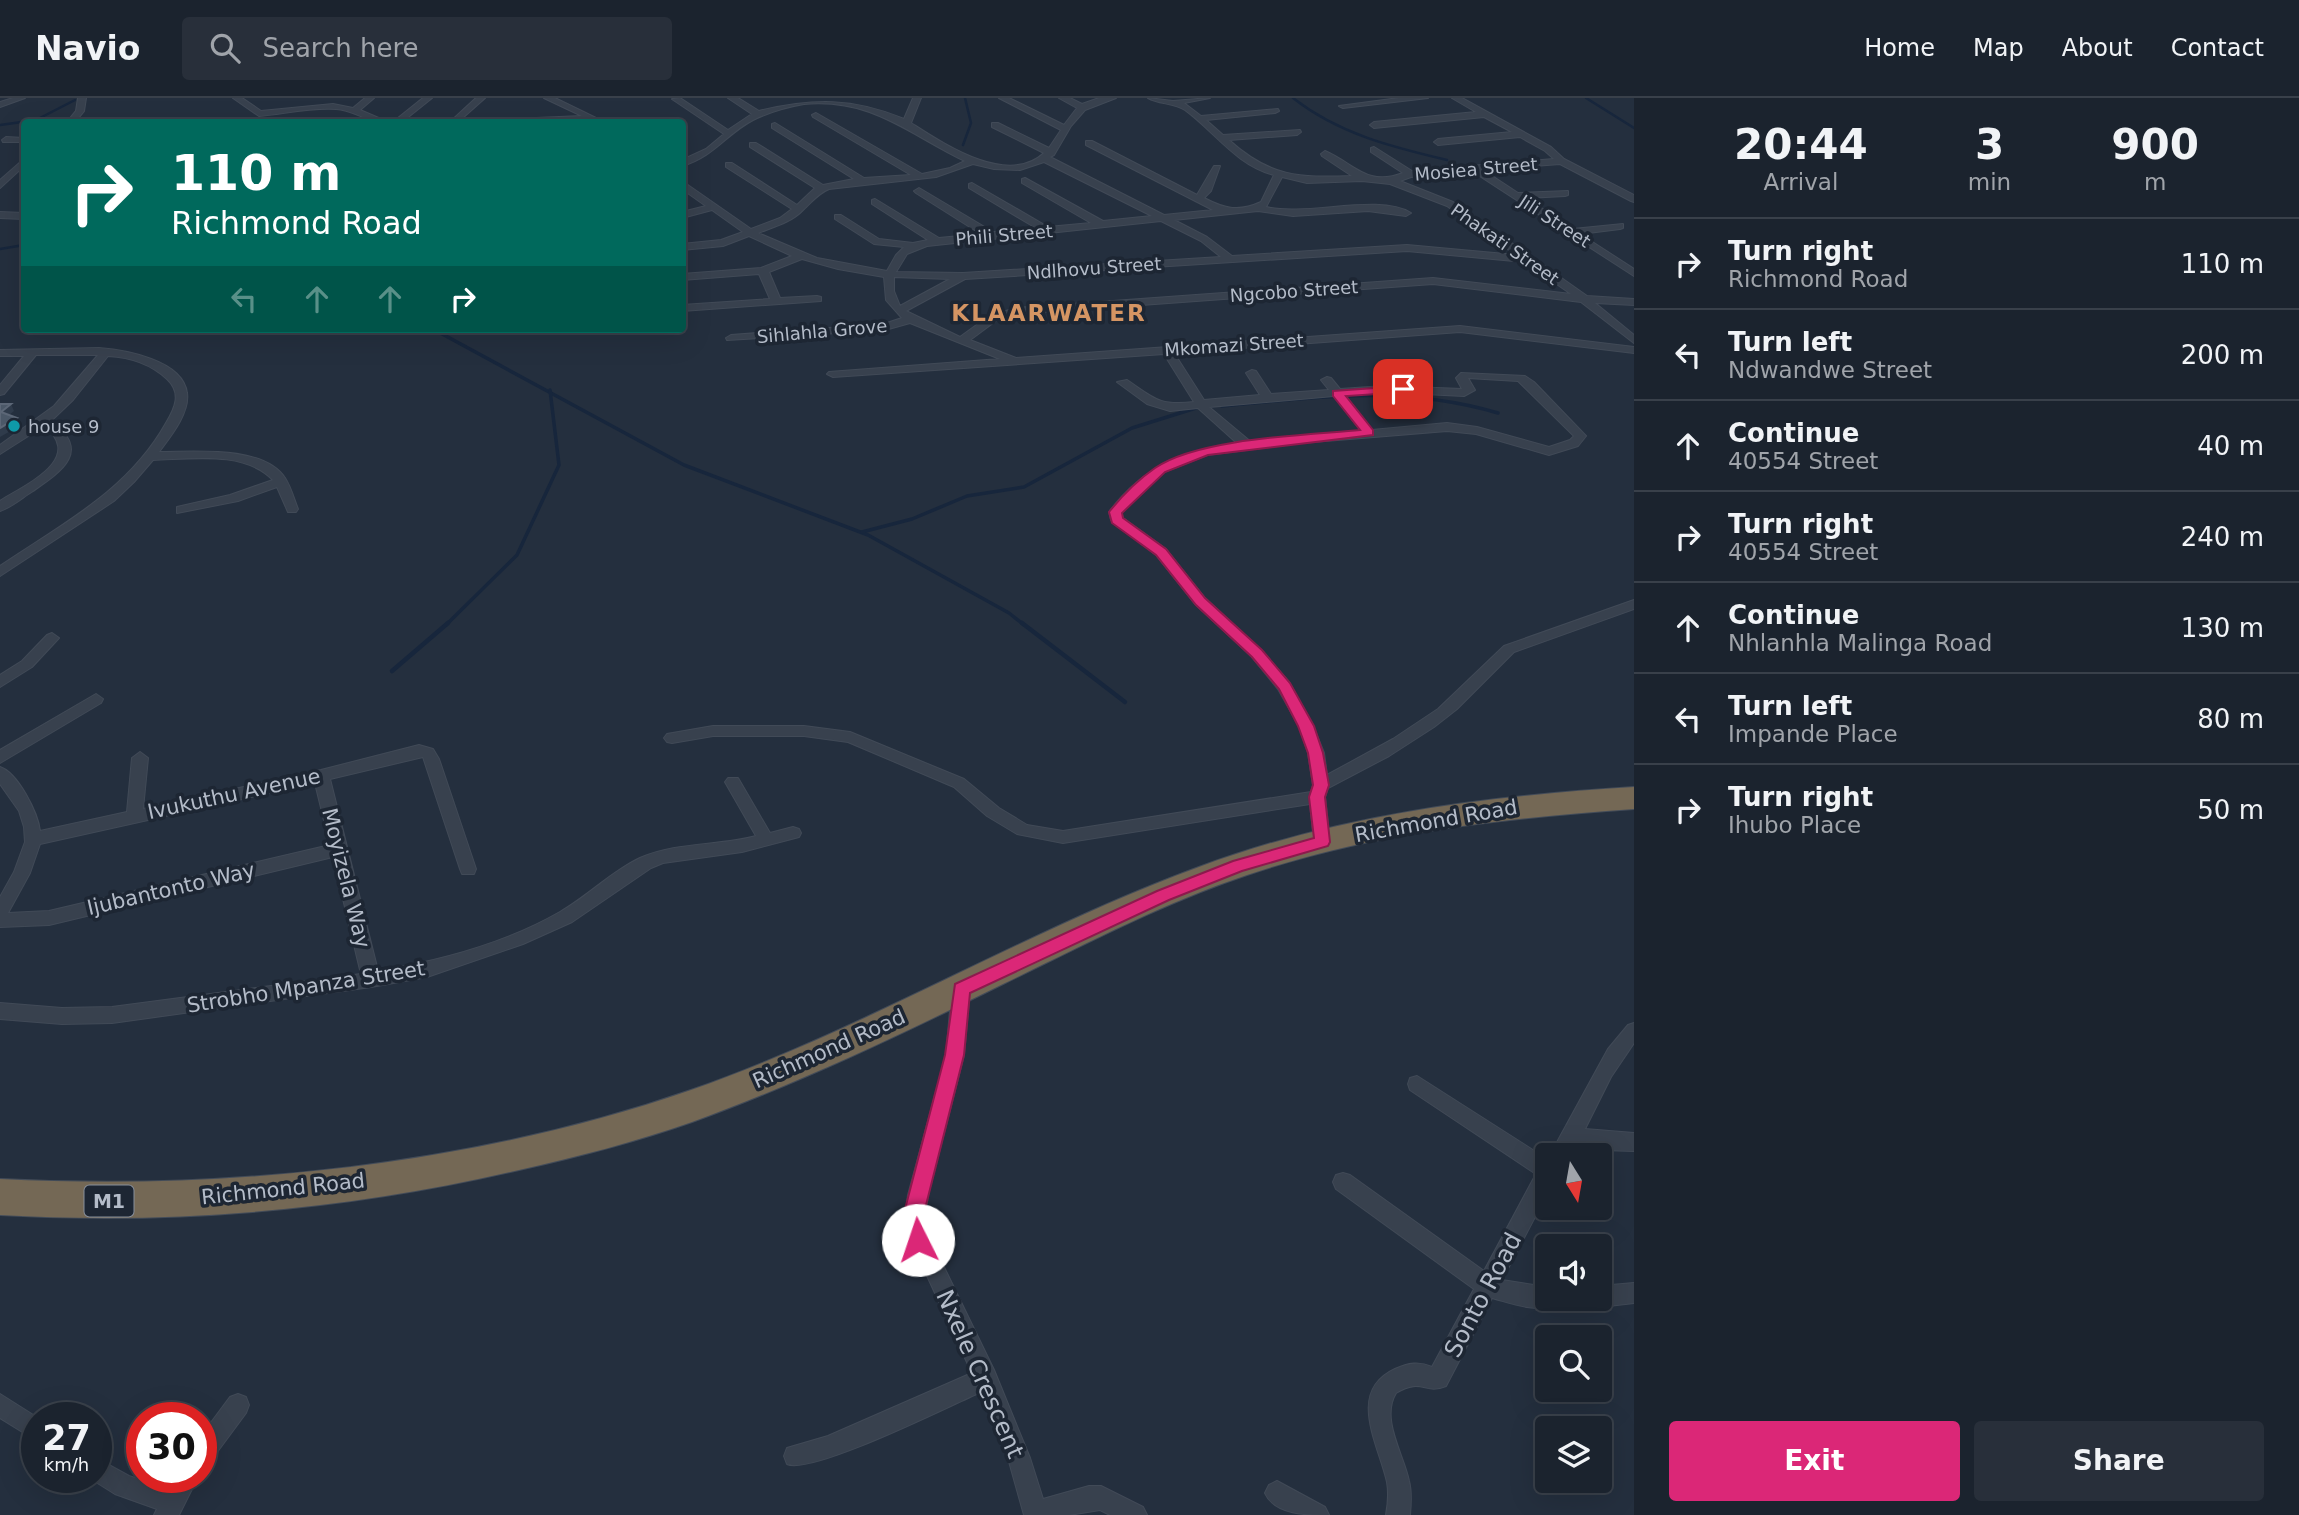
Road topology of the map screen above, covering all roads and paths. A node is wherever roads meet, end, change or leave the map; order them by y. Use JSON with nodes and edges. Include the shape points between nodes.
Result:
{"nodes":[{"id":1,"x":21,"y":98,"type":"edge"},
{"id":2,"x":93,"y":98,"type":"edge"},
{"id":3,"x":237,"y":98,"type":"edge"},
{"id":4,"x":370,"y":98,"type":"edge"},
{"id":5,"x":428,"y":98,"type":"edge"},
{"id":6,"x":481,"y":98,"type":"edge"},
{"id":7,"x":548,"y":98,"type":"edge"},
{"id":8,"x":732,"y":98,"type":"edge"},
{"id":9,"x":790,"y":98,"type":"edge"},
{"id":10,"x":917,"y":98,"type":"edge"},
{"id":11,"x":1003,"y":98,"type":"edge"},
{"id":12,"x":1063,"y":98,"type":"edge"},
{"id":13,"x":1112,"y":98,"type":"edge"},
{"id":14,"x":1152,"y":98,"type":"edge"},
{"id":15,"x":1206,"y":98,"type":"edge"},
{"id":16,"x":1424,"y":98,"type":"edge"},
{"id":17,"x":1456,"y":98,"type":"edge"},
{"id":18,"x":676,"y":99,"type":"edge"},
{"id":19,"x":818,"y":99,"type":"edge"},
{"id":20,"x":82,"y":101,"type":"edge"},
{"id":21,"x":866,"y":101,"type":"edge"},
{"id":22,"x":1176,"y":102,"type":"junction"},
{"id":23,"x":799,"y":104,"type":"junction"},
{"id":24,"x":0,"y":105,"type":"edge"},
{"id":25,"x":1343,"y":106,"type":"dead end"},
{"id":26,"x":1082,"y":107,"type":"junction"},
{"id":27,"x":354,"y":111,"type":"junction"},
{"id":28,"x":1275,"y":111,"type":"dead end"},
{"id":29,"x":272,"y":112,"type":"junction"},
{"id":30,"x":758,"y":114,"type":"junction"},
{"id":31,"x":1485,"y":114,"type":"junction"},
{"id":32,"x":816,"y":115,"type":"dead end"},
{"id":33,"x":1201,"y":118,"type":"junction"},
{"id":34,"x":74,"y":119,"type":"edge"},
{"id":35,"x":280,"y":119,"type":"edge"},
{"id":36,"x":376,"y":119,"type":"edge"},
{"id":37,"x":401,"y":119,"type":"edge"},
{"id":38,"x":457,"y":119,"type":"edge"},
{"id":39,"x":593,"y":119,"type":"edge"},
{"id":40,"x":995,"y":124,"type":"dead end"},
{"id":41,"x":906,"y":125,"type":"junction"},
{"id":42,"x":1374,"y":125,"type":"dead end"},
{"id":43,"x":775,"y":126,"type":"dead end"},
{"id":44,"x":1066,"y":129,"type":"junction"},
{"id":45,"x":1297,"y":132,"type":"dead end"},
{"id":46,"x":729,"y":134,"type":"junction"},
{"id":47,"x":1521,"y":134,"type":"junction"},
{"id":48,"x":1223,"y":138,"type":"junction"},
{"id":49,"x":6,"y":140,"type":"dead end"},
{"id":50,"x":21,"y":141,"type":"edge"},
{"id":51,"x":1438,"y":142,"type":"dead end"},
{"id":52,"x":1089,"y":143,"type":"dead end"},
{"id":53,"x":753,"y":145,"type":"dead end"},
{"id":54,"x":1374,"y":150,"type":"dead end"},
{"id":55,"x":1325,"y":154,"type":"dead end"},
{"id":56,"x":1048,"y":156,"type":"junction"},
{"id":57,"x":1561,"y":161,"type":"junction"},
{"id":58,"x":686,"y":162,"type":"edge"},
{"id":59,"x":970,"y":162,"type":"junction"},
{"id":60,"x":729,"y":164,"type":"dead end"},
{"id":61,"x":21,"y":165,"type":"edge"},
{"id":62,"x":0,"y":167,"type":"edge"},
{"id":63,"x":1217,"y":168,"type":"dead end"},
{"id":64,"x":1475,"y":169,"type":"junction"},
{"id":65,"x":1279,"y":174,"type":"junction"},
{"id":66,"x":1410,"y":174,"type":"junction"},
{"id":67,"x":920,"y":177,"type":"junction"},
{"id":68,"x":1362,"y":178,"type":"junction"},
{"id":69,"x":1025,"y":181,"type":"dead end"},
{"id":70,"x":1392,"y":181,"type":"junction"},
{"id":71,"x":864,"y":182,"type":"junction"},
{"id":72,"x":0,"y":184,"type":"edge"},
{"id":73,"x":972,"y":186,"type":"dead end"},
{"id":74,"x":686,"y":187,"type":"edge"},
{"id":75,"x":821,"y":188,"type":"junction"},
{"id":76,"x":919,"y":191,"type":"dead end"},
{"id":77,"x":1565,"y":193,"type":"dead end"},
{"id":78,"x":1515,"y":195,"type":"junction"},
{"id":79,"x":1199,"y":198,"type":"junction"},
{"id":80,"x":1634,"y":199,"type":"edge"},
{"id":81,"x":875,"y":202,"type":"dead end"},
{"id":82,"x":714,"y":207,"type":"junction"},
{"id":83,"x":1259,"y":208,"type":"junction"},
{"id":84,"x":799,"y":210,"type":"junction"},
{"id":85,"x":1225,"y":213,"type":"junction"},
{"id":86,"x":1406,"y":213,"type":"dead end"},
{"id":87,"x":686,"y":214,"type":"edge"},
{"id":88,"x":0,"y":215,"type":"edge"},
{"id":89,"x":21,"y":216,"type":"edge"},
{"id":90,"x":838,"y":218,"type":"dead end"},
{"id":91,"x":1165,"y":220,"type":"junction"},
{"id":92,"x":1102,"y":225,"type":"junction"},
{"id":93,"x":1620,"y":226,"type":"dead end"},
{"id":94,"x":1048,"y":231,"type":"junction"},
{"id":95,"x":750,"y":232,"type":"junction"},
{"id":96,"x":1571,"y":232,"type":"junction"},
{"id":97,"x":992,"y":236,"type":"junction"},
{"id":98,"x":937,"y":241,"type":"junction"},
{"id":99,"x":912,"y":246,"type":"junction"},
{"id":100,"x":686,"y":247,"type":"edge"},
{"id":101,"x":802,"y":257,"type":"junction"},
{"id":102,"x":1230,"y":259,"type":"junction"},
{"id":103,"x":1527,"y":259,"type":"junction"},
{"id":104,"x":1631,"y":269,"type":"edge"},
{"id":105,"x":763,"y":271,"type":"junction"},
{"id":106,"x":890,"y":274,"type":"junction"},
{"id":107,"x":963,"y":276,"type":"junction"},
{"id":108,"x":686,"y":277,"type":"edge"},
{"id":109,"x":817,"y":299,"type":"dead end"},
{"id":110,"x":1584,"y":299,"type":"junction"},
{"id":111,"x":778,"y":302,"type":"junction"},
{"id":112,"x":1634,"y":302,"type":"edge"},
{"id":113,"x":686,"y":308,"type":"edge"},
{"id":114,"x":900,"y":311,"type":"junction"},
{"id":115,"x":911,"y":319,"type":"junction"},
{"id":116,"x":731,"y":338,"type":"dead end"},
{"id":117,"x":1634,"y":340,"type":"edge"},
{"id":118,"x":962,"y":341,"type":"junction"},
{"id":119,"x":1167,"y":350,"type":"junction"},
{"id":120,"x":1634,"y":350,"type":"edge"},
{"id":121,"x":0,"y":353,"type":"edge"},
{"id":122,"x":32,"y":353,"type":"junction"},
{"id":123,"x":104,"y":354,"type":"junction"},
{"id":124,"x":1015,"y":360,"type":"junction"},
{"id":125,"x":1252,"y":373,"type":"dead end"},
{"id":126,"x":833,"y":374,"type":"dead end"},
{"id":127,"x":1327,"y":380,"type":"dead end"},
{"id":128,"x":1123,"y":382,"type":"dead end"},
{"id":129,"x":0,"y":392,"type":"edge"},
{"id":130,"x":1337,"y":393,"type":"junction"},
{"id":131,"x":1268,"y":398,"type":"junction"},
{"id":132,"x":1201,"y":403,"type":"junction"},
{"id":133,"x":45,"y":422,"type":"junction"},
{"id":134,"x":1369,"y":433,"type":"junction"},
{"id":135,"x":1247,"y":445,"type":"junction"},
{"id":136,"x":0,"y":450,"type":"edge"},
{"id":137,"x":150,"y":456,"type":"junction"},
{"id":138,"x":281,"y":481,"type":"junction"},
{"id":139,"x":0,"y":507,"type":"edge"},
{"id":140,"x":292,"y":509,"type":"dead end"},
{"id":141,"x":181,"y":510,"type":"dead end"},
{"id":142,"x":0,"y":572,"type":"edge"},
{"id":143,"x":1634,"y":604,"type":"edge"},
{"id":144,"x":52,"y":638,"type":"dead end"},
{"id":145,"x":0,"y":682,"type":"edge"},
{"id":146,"x":96,"y":699,"type":"dead end"},
{"id":147,"x":672,"y":738,"type":"dead end"},
{"id":148,"x":0,"y":757,"type":"edge"},
{"id":149,"x":140,"y":758,"type":"dead end"},
{"id":150,"x":0,"y":773,"type":"edge"},
{"id":151,"x":321,"y":776,"type":"junction"},
{"id":152,"x":733,"y":782,"type":"dead end"},
{"id":153,"x":1319,"y":791,"type":"junction"},
{"id":154,"x":1634,"y":798,"type":"edge"},
{"id":155,"x":135,"y":815,"type":"junction"},
{"id":156,"x":793,"y":834,"type":"dead end"},
{"id":157,"x":34,"y":839,"type":"junction"},
{"id":158,"x":767,"y":841,"type":"junction"},
{"id":159,"x":1322,"y":842,"type":"junction"},
{"id":160,"x":340,"y":849,"type":"junction"},
{"id":161,"x":468,"y":869,"type":"dead end"},
{"id":162,"x":0,"y":912,"type":"edge"},
{"id":163,"x":0,"y":920,"type":"edge"},
{"id":164,"x":371,"y":980,"type":"junction"},
{"id":165,"x":961,"y":989,"type":"junction"},
{"id":166,"x":0,"y":1012,"type":"edge"},
{"id":167,"x":1634,"y":1031,"type":"edge"},
{"id":168,"x":1417,"y":1084,"type":"dead end"},
{"id":169,"x":1573,"y":1136,"type":"junction"},
{"id":170,"x":1634,"y":1142,"type":"edge"},
{"id":171,"x":1568,"y":1143,"type":"edge"},
{"id":172,"x":1535,"y":1164,"type":"edge"},
{"id":173,"x":1343,"y":1182,"type":"dead end"},
{"id":174,"x":1535,"y":1195,"type":"edge"},
{"id":175,"x":0,"y":1197,"type":"edge"},
{"id":176,"x":1488,"y":1286,"type":"junction"},
{"id":177,"x":1634,"y":1293,"type":"edge"},
{"id":178,"x":1612,"y":1295,"type":"edge"},
{"id":179,"x":1535,"y":1297,"type":"edge"},
{"id":180,"x":986,"y":1378,"type":"junction"},
{"id":181,"x":0,"y":1405,"type":"edge"},
{"id":182,"x":238,"y":1405,"type":"dead end"},
{"id":183,"x":21,"y":1419,"type":"edge"},
{"id":184,"x":217,"y":1433,"type":"edge"},
{"id":185,"x":795,"y":1456,"type":"dead end"},
{"id":186,"x":112,"y":1479,"type":"edge"},
{"id":187,"x":1277,"y":1493,"type":"dead end"},
{"id":188,"x":169,"y":1508,"type":"edge"},
{"id":189,"x":1036,"y":1514,"type":"edge"},
{"id":190,"x":1135,"y":1515,"type":"edge"},
{"id":191,"x":1317,"y":1515,"type":"edge"},
{"id":192,"x":1398,"y":1515,"type":"edge"}],
"edges":[{"from":1,"to":24,"type":"street"},
{"from":2,"to":20,"type":"street"},
{"from":3,"to":29,"type":"street","via":[[256,113]]},
{"from":4,"to":27,"type":"street"},
{"from":5,"to":37,"type":"street"},
{"from":6,"to":38,"type":"street"},
{"from":7,"to":39,"type":"street"},
{"from":8,"to":30,"type":"street"},
{"from":9,"to":23,"type":"street"},
{"from":10,"to":41,"type":"street"},
{"from":11,"to":44,"type":"street"},
{"from":12,"to":26,"type":"street"},
{"from":13,"to":26,"type":"street"},
{"from":14,"to":22,"type":"street"},
{"from":15,"to":22,"type":"street"},
{"from":16,"to":25,"type":"street"},
{"from":17,"to":31,"type":"street"},
{"from":18,"to":46,"type":"street"},
{"from":19,"to":21,"type":"street"},
{"from":19,"to":23,"type":"street"},
{"from":20,"to":34,"type":"street"},
{"from":21,"to":41,"type":"street"},
{"from":22,"to":33,"type":"street"},
{"from":23,"to":30,"type":"street"},
{"from":26,"to":44,"type":"street"},
{"from":27,"to":29,"type":"street","via":[[316,106]]},
{"from":27,"to":36,"type":"street"},
{"from":28,"to":33,"type":"street"},
{"from":29,"to":35,"type":"street"},
{"from":30,"to":46,"type":"street"},
{"from":31,"to":42,"type":"street"},
{"from":31,"to":47,"type":"street"},
{"from":32,"to":67,"type":"street"},
{"from":33,"to":48,"type":"street"},
{"from":40,"to":56,"type":"street"},
{"from":41,"to":59,"type":"street"},
{"from":43,"to":71,"type":"street"},
{"from":44,"to":56,"type":"street"},
{"from":45,"to":48,"type":"street"},
{"from":46,"to":58,"type":"street","via":[[704,156]]},
{"from":47,"to":51,"type":"street"},
{"from":47,"to":57,"type":"street"},
{"from":48,"to":65,"type":"street","via":[[1251,163]]},
{"from":49,"to":50,"type":"street"},
{"from":52,"to":79,"type":"street"},
{"from":53,"to":75,"type":"street"},
{"from":54,"to":66,"type":"street"},
{"from":55,"to":68,"type":"street"},
{"from":56,"to":59,"type":"street","via":[[1030,165],[1007,168]]},
{"from":56,"to":91,"type":"street"},
{"from":57,"to":64,"type":"street","name":"Mosiea Street"},
{"from":57,"to":80,"type":"street"},
{"from":59,"to":67,"type":"street","via":[[950,173]]},
{"from":60,"to":84,"type":"street"},
{"from":61,"to":62,"type":"street"},
{"from":61,"to":72,"type":"street"},
{"from":63,"to":79,"type":"street"},
{"from":64,"to":66,"type":"street","name":"Mosiea Street"},
{"from":64,"to":78,"type":"street","name":"Jili Street"},
{"from":65,"to":68,"type":"street","via":[[1318,181]]},
{"from":65,"to":83,"type":"street"},
{"from":66,"to":70,"type":"street","name":"Mosiea Street"},
{"from":67,"to":71,"type":"street"},
{"from":68,"to":70,"type":"street","name":"Phakati Street"},
{"from":69,"to":92,"type":"street"},
{"from":70,"to":103,"type":"street","name":"Phakati Street","via":[[1450,204]]},
{"from":71,"to":75,"type":"street"},
{"from":73,"to":94,"type":"street"},
{"from":74,"to":82,"type":"street","name":"Ndlhovu Street"},
{"from":75,"to":84,"type":"street"},
{"from":76,"to":97,"type":"street"},
{"from":77,"to":78,"type":"street"},
{"from":78,"to":96,"type":"street","name":"Jili Street"},
{"from":79,"to":85,"type":"street"},
{"from":81,"to":98,"type":"street"},
{"from":82,"to":87,"type":"street"},
{"from":82,"to":95,"type":"street","name":"Ndlhovu Street"},
{"from":83,"to":85,"type":"street","name":"Phili Street"},
{"from":83,"to":86,"type":"street","name":"Phili Street","via":[[1286,214],[1377,207]]},
{"from":84,"to":95,"type":"street"},
{"from":85,"to":91,"type":"street","name":"Phili Street"},
{"from":88,"to":89,"type":"street"},
{"from":90,"to":99,"type":"street","name":"Phili Street","via":[[877,242]]},
{"from":91,"to":92,"type":"street","name":"Phili Street"},
{"from":91,"to":102,"type":"street","via":[[1204,239]]},
{"from":92,"to":94,"type":"street","name":"Phili Street"},
{"from":93,"to":96,"type":"street"},
{"from":94,"to":97,"type":"street","name":"Phili Street"},
{"from":95,"to":100,"type":"street","via":[[723,243]]},
{"from":95,"to":101,"type":"street","name":"Ndlhovu Street"},
{"from":96,"to":104,"type":"street","name":"Jili Street"},
{"from":97,"to":98,"type":"street","name":"Phili Street"},
{"from":98,"to":99,"type":"street","name":"Phili Street"},
{"from":99,"to":106,"type":"street","via":[[902,252]]},
{"from":101,"to":105,"type":"street"},
{"from":101,"to":106,"type":"street","name":"Ndlhovu Street"},
{"from":102,"to":103,"type":"street","name":"Ndlhovu Street","via":[[1425,248]]},
{"from":102,"to":107,"type":"street","name":"Ndlhovu Street"},
{"from":103,"to":110,"type":"street","name":"Phakati Street"},
{"from":105,"to":108,"type":"street"},
{"from":105,"to":111,"type":"street"},
{"from":106,"to":107,"type":"street","name":"Ndlhovu Street"},
{"from":106,"to":114,"type":"street","via":[[891,300]]},
{"from":107,"to":114,"type":"street"},
{"from":109,"to":111,"type":"street"},
{"from":110,"to":112,"type":"street","name":"Ngcobo Street"},
{"from":110,"to":117,"type":"street","name":"Phakati Street"},
{"from":110,"to":118,"type":"street","name":"Ngcobo Street","via":[[1433,281],[1016,311],[993,318]]},
{"from":111,"to":113,"type":"street"},
{"from":114,"to":115,"type":"street"},
{"from":115,"to":116,"type":"street","name":"Sihlahla Grove","via":[[885,327]]},
{"from":115,"to":118,"type":"street"},
{"from":118,"to":124,"type":"street"},
{"from":119,"to":120,"type":"street","name":"Mkomazi Street","via":[[1460,329]]},
{"from":119,"to":124,"type":"street","name":"Mkomazi Street"},
{"from":119,"to":132,"type":"street"},
{"from":121,"to":122,"type":"street"},
{"from":122,"to":123,"type":"street"},
{"from":122,"to":129,"type":"street"},
{"from":123,"to":133,"type":"street","via":[[67,403]]},
{"from":123,"to":137,"type":"street","via":[[149,363],[179,386],[182,404]]},
{"from":124,"to":126,"type":"street","name":"Mkomazi Street"},
{"from":125,"to":131,"type":"street"},
{"from":127,"to":130,"type":"street"},
{"from":128,"to":132,"type":"street","via":[[1162,407]]},
{"from":130,"to":131,"type":"street"},
{"from":130,"to":134,"type":"street"},
{"from":130,"to":134,"type":"street","via":[[1385,389],[1464,393],[1469,390],[1462,378],[1465,374],[1516,377],[1530,384],[1580,436],[1574,443],[1549,451],[1460,428]]},
{"from":131,"to":132,"type":"street"},
{"from":132,"to":135,"type":"street"},
{"from":133,"to":136,"type":"street"},
{"from":133,"to":139,"type":"street","via":[[58,431],[66,445],[64,460]]},
{"from":134,"to":135,"type":"street"},
{"from":135,"to":153,"type":"street","via":[[1172,463],[1131,495],[1115,516],[1161,552],[1200,601],[1257,654],[1284,687],[1316,753]]},
{"from":137,"to":138,"type":"street","via":[[255,461]]},
{"from":137,"to":142,"type":"street","via":[[121,489]]},
{"from":138,"to":140,"type":"street"},
{"from":138,"to":141,"type":"street"},
{"from":143,"to":153,"type":"street","via":[[1509,649],[1441,714]]},
{"from":144,"to":145,"type":"street","via":[[27,664]]},
{"from":146,"to":148,"type":"street"},
{"from":147,"to":153,"type":"street","via":[[713,731],[804,731],[850,737],[959,783],[1023,830],[1053,836],[1085,835]]},
{"from":149,"to":155,"type":"street"},
{"from":150,"to":157,"type":"street","via":[[21,796]]},
{"from":151,"to":155,"type":"street","name":"Ivukuthu Avenue"},
{"from":151,"to":160,"type":"street","name":"Moyizela Way"},
{"from":151,"to":161,"type":"street","name":"Ivukuthu Avenue","via":[[419,751],[428,753]]},
{"from":152,"to":158,"type":"street"},
{"from":153,"to":159,"type":"street"},
{"from":154,"to":159,"type":"highway","name":"Richmond Road","number":"M1","via":[[1548,803],[1433,818]]},
{"from":155,"to":157,"type":"street","name":"Ivukuthu Avenue"},
{"from":156,"to":158,"type":"street","name":"Strobho Mpanza Street"},
{"from":157,"to":162,"type":"street","via":[[28,863]]},
{"from":158,"to":164,"type":"street","name":"Strobho Mpanza Street","via":[[663,857],[623,876],[540,930],[427,970]]},
{"from":159,"to":165,"type":"highway","name":"Richmond Road","number":"M1","via":[[1163,895]]},
{"from":160,"to":163,"type":"street","name":"Ijubantonto Way","via":[[49,918]]},
{"from":160,"to":164,"type":"street","name":"Moyizela Way"},
{"from":164,"to":166,"type":"street","name":"Strobho Mpanza Street","via":[[112,1015]]},
{"from":165,"to":175,"type":"highway","name":"Richmond Road","number":"M1","via":[[784,1070],[688,1108],[482,1162],[344,1185],[217,1198]]},
{"from":165,"to":180,"type":"street","name":"Nxele Crescent","via":[[955,1055],[914,1226]]},
{"from":167,"to":169,"type":"street","via":[[1616,1052]]},
{"from":168,"to":172,"type":"street"},
{"from":169,"to":170,"type":"street"},
{"from":169,"to":171,"type":"street"},
{"from":173,"to":176,"type":"street"},
{"from":174,"to":176,"type":"street","name":"Sonto Road"},
{"from":176,"to":179,"type":"street"},
{"from":176,"to":192,"type":"street","name":"Sonto Road","via":[[1438,1378],[1419,1373],[1397,1379],[1381,1400],[1378,1419],[1398,1482]]},
{"from":177,"to":178,"type":"street"},
{"from":180,"to":185,"type":"street","via":[[829,1447]]},
{"from":180,"to":189,"type":"street","name":"Nxele Crescent"},
{"from":181,"to":183,"type":"street"},
{"from":182,"to":184,"type":"street"},
{"from":186,"to":188,"type":"street"},
{"from":187,"to":191,"type":"street"},
{"from":189,"to":190,"type":"street","via":[[1101,1498]]}]}
